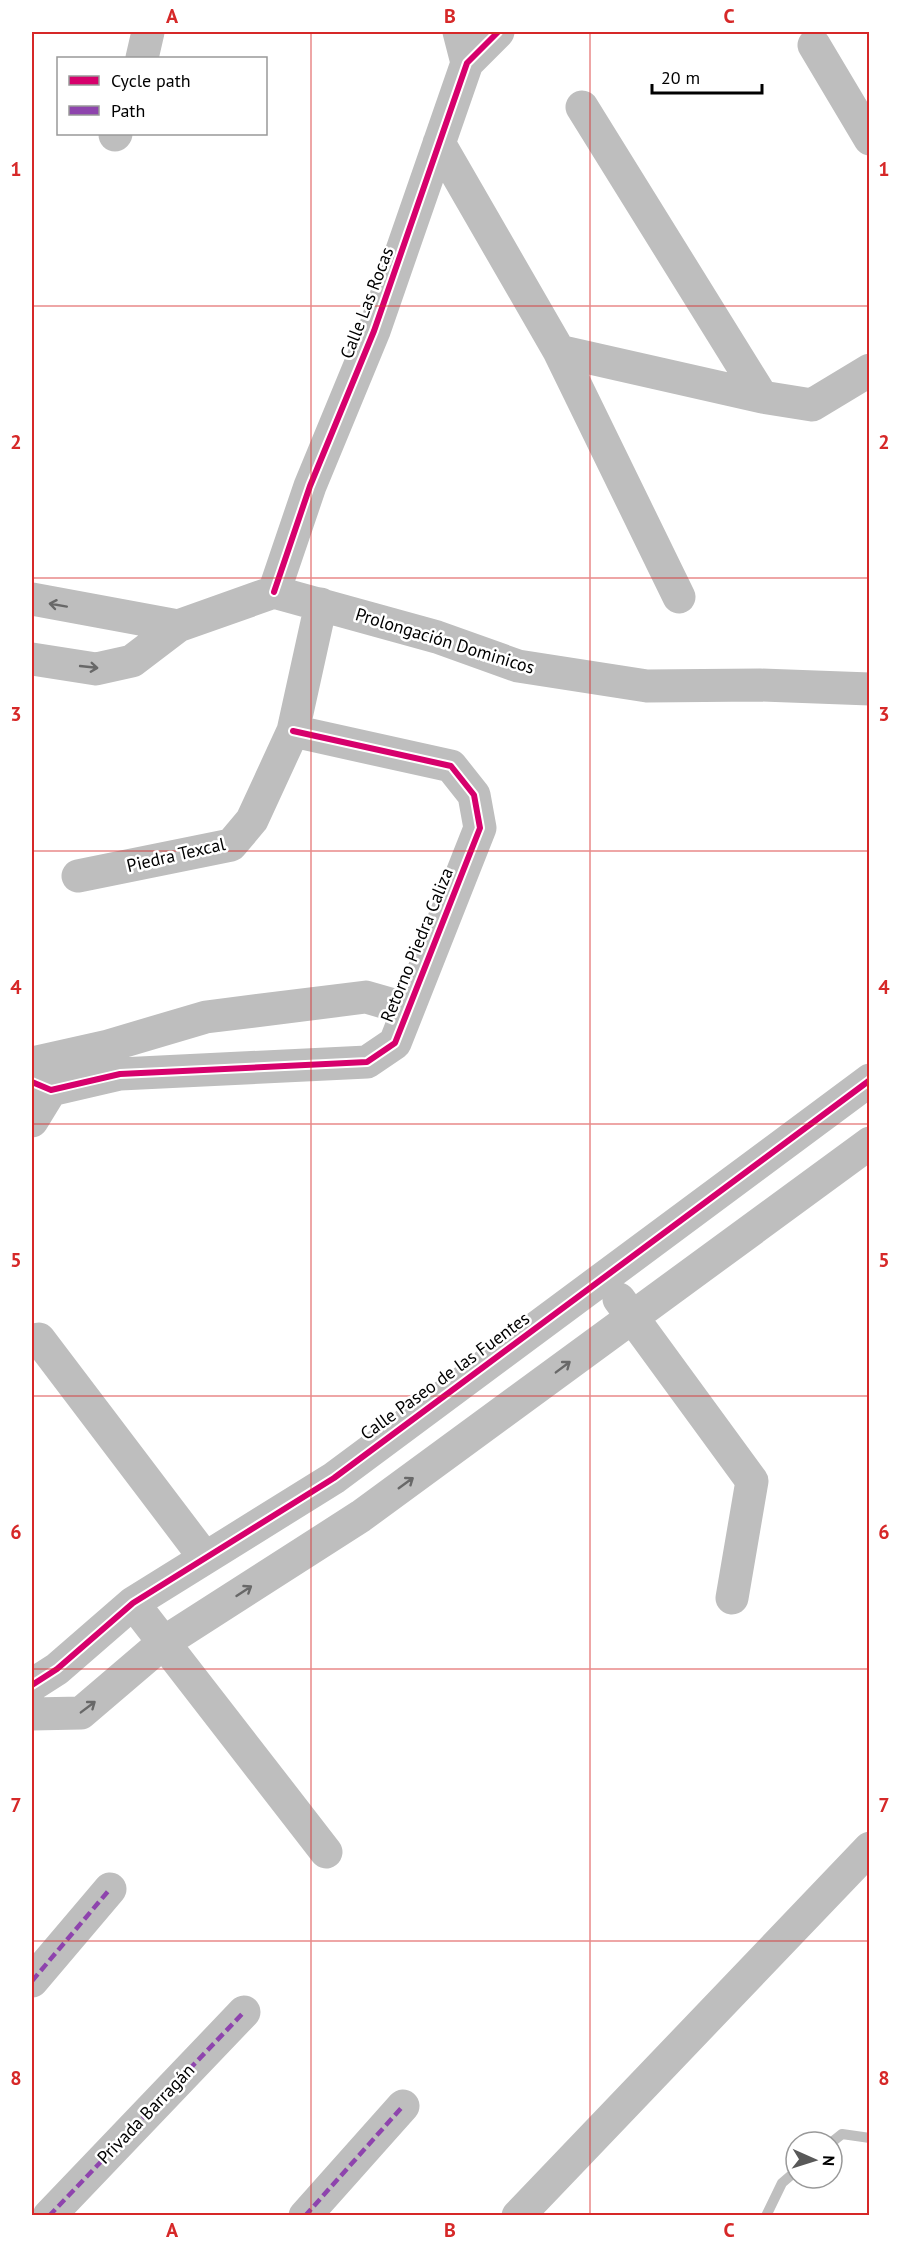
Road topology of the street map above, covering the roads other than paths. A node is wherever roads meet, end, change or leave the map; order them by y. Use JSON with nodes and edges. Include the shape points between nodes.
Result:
{"nodes":[{"id":1,"x":148,"y":32,"type":"edge"},
{"id":2,"x":459,"y":32,"type":"edge"},
{"id":3,"x":498,"y":32,"type":"edge"},
{"id":4,"x":814,"y":45,"type":"dead end"},
{"id":5,"x":142,"y":57,"type":"edge"},
{"id":6,"x":467,"y":63,"type":"junction"},
{"id":7,"x":582,"y":107,"type":"dead end"},
{"id":8,"x":870,"y":139,"type":"edge"},
{"id":9,"x":439,"y":143,"type":"junction"},
{"id":10,"x":558,"y":351,"type":"junction"},
{"id":11,"x":870,"y":370,"type":"edge"},
{"id":12,"x":762,"y":397,"type":"junction"},
{"id":13,"x":274,"y":592,"type":"junction"},
{"id":14,"x":680,"y":597,"type":"dead end"},
{"id":15,"x":32,"y":599,"type":"edge"},
{"id":16,"x":321,"y":604,"type":"junction"},
{"id":17,"x":178,"y":626,"type":"junction"},
{"id":18,"x":32,"y":659,"type":"edge"},
{"id":19,"x":870,"y":689,"type":"edge"},
{"id":20,"x":293,"y":731,"type":"junction"},
{"id":21,"x":78,"y":876,"type":"dead end"},
{"id":22,"x":408,"y":1009,"type":"junction"},
{"id":23,"x":32,"y":1064,"type":"edge"},
{"id":24,"x":41,"y":1086,"type":"edge"},
{"id":25,"x":867,"y":1089,"type":"edge"},
{"id":26,"x":32,"y":1121,"type":"edge"},
{"id":27,"x":870,"y":1143,"type":"edge"},
{"id":28,"x":604,"y":1278,"type":"junction"},
{"id":29,"x":631,"y":1316,"type":"junction"},
{"id":30,"x":39,"y":1338,"type":"dead end"},
{"id":31,"x":334,"y":1478,"type":"junction"},
{"id":32,"x":361,"y":1516,"type":"junction"},
{"id":33,"x":205,"y":1558,"type":"junction"},
{"id":34,"x":732,"y":1598,"type":"dead end"},
{"id":35,"x":133,"y":1603,"type":"junction"},
{"id":36,"x":163,"y":1643,"type":"junction"},
{"id":37,"x":32,"y":1684,"type":"edge"},
{"id":38,"x":32,"y":1714,"type":"edge"},
{"id":39,"x":870,"y":1848,"type":"edge"},
{"id":40,"x":326,"y":1852,"type":"dead end"},
{"id":41,"x":110,"y":1889,"type":"dead end"},
{"id":42,"x":32,"y":1981,"type":"edge"},
{"id":43,"x":244,"y":2012,"type":"dead end"},
{"id":44,"x":403,"y":2106,"type":"dead end"},
{"id":45,"x":49,"y":2216,"type":"edge"},
{"id":46,"x":305,"y":2216,"type":"edge"},
{"id":47,"x":518,"y":2216,"type":"edge"}],
"edges":[{"from":1,"to":5,"type":"street"},
{"from":2,"to":6,"type":"street"},
{"from":3,"to":6,"type":"street","name":"Calle Las Rocas"},
{"from":4,"to":8,"type":"street"},
{"from":6,"to":9,"type":"street","name":"Calle Las Rocas"},
{"from":7,"to":12,"type":"street"},
{"from":9,"to":10,"type":"street"},
{"from":9,"to":13,"type":"street","name":"Calle Las Rocas","via":[[378,321],[310,486]]},
{"from":10,"to":12,"type":"street"},
{"from":10,"to":14,"type":"street"},
{"from":11,"to":12,"type":"street","via":[[812,405]]},
{"from":13,"to":16,"type":"street","name":"Prolongación Dominicos"},
{"from":13,"to":17,"type":"street"},
{"from":17,"to":15,"type":"street","one_way":true},
{"from":16,"to":19,"type":"street","name":"Prolongación Dominicos","via":[[437,637],[519,666],[647,686]]},
{"from":16,"to":20,"type":"street","name":"Piedra Texcal"},
{"from":18,"to":17,"type":"street","one_way":true,"via":[[96,669],[132,661]]},
{"from":20,"to":21,"type":"street","name":"Piedra Texcal","via":[[252,820],[231,845]]},
{"from":20,"to":22,"type":"street","name":"Retorno Piedra Caliza","via":[[451,766],[474,795],[480,828]]},
{"from":22,"to":23,"type":"street","via":[[366,997],[206,1017]]},
{"from":22,"to":24,"type":"street","name":"Retorno Piedra Caliza","via":[[395,1043],[367,1062],[120,1074]]},
{"from":24,"to":26,"type":"street","name":"Retorno Piedra Caliza"},
{"from":25,"to":28,"type":"street","name":"Calle Paseo de las Fuentes"},
{"from":27,"to":29,"type":"street"},
{"from":28,"to":29,"type":"street"},
{"from":28,"to":31,"type":"street","name":"Calle Paseo de las Fuentes"},
{"from":32,"to":29,"type":"street","one_way":true},
{"from":29,"to":34,"type":"street","via":[[752,1481]]},
{"from":30,"to":33,"type":"street"},
{"from":31,"to":32,"type":"street"},
{"from":31,"to":33,"type":"street","name":"Calle Paseo de las Fuentes"},
{"from":36,"to":32,"type":"street","one_way":true},
{"from":33,"to":35,"type":"street","name":"Calle Paseo de las Fuentes"},
{"from":35,"to":36,"type":"street"},
{"from":35,"to":37,"type":"street","name":"Calle Paseo de las Fuentes","via":[[57,1670]]},
{"from":38,"to":36,"type":"street","one_way":true,"via":[[81,1713]]},
{"from":36,"to":40,"type":"street"},
{"from":39,"to":47,"type":"street"},
{"from":41,"to":42,"type":"street"},
{"from":43,"to":45,"type":"street","name":"Privada Barragán"},
{"from":44,"to":46,"type":"street"}]}
